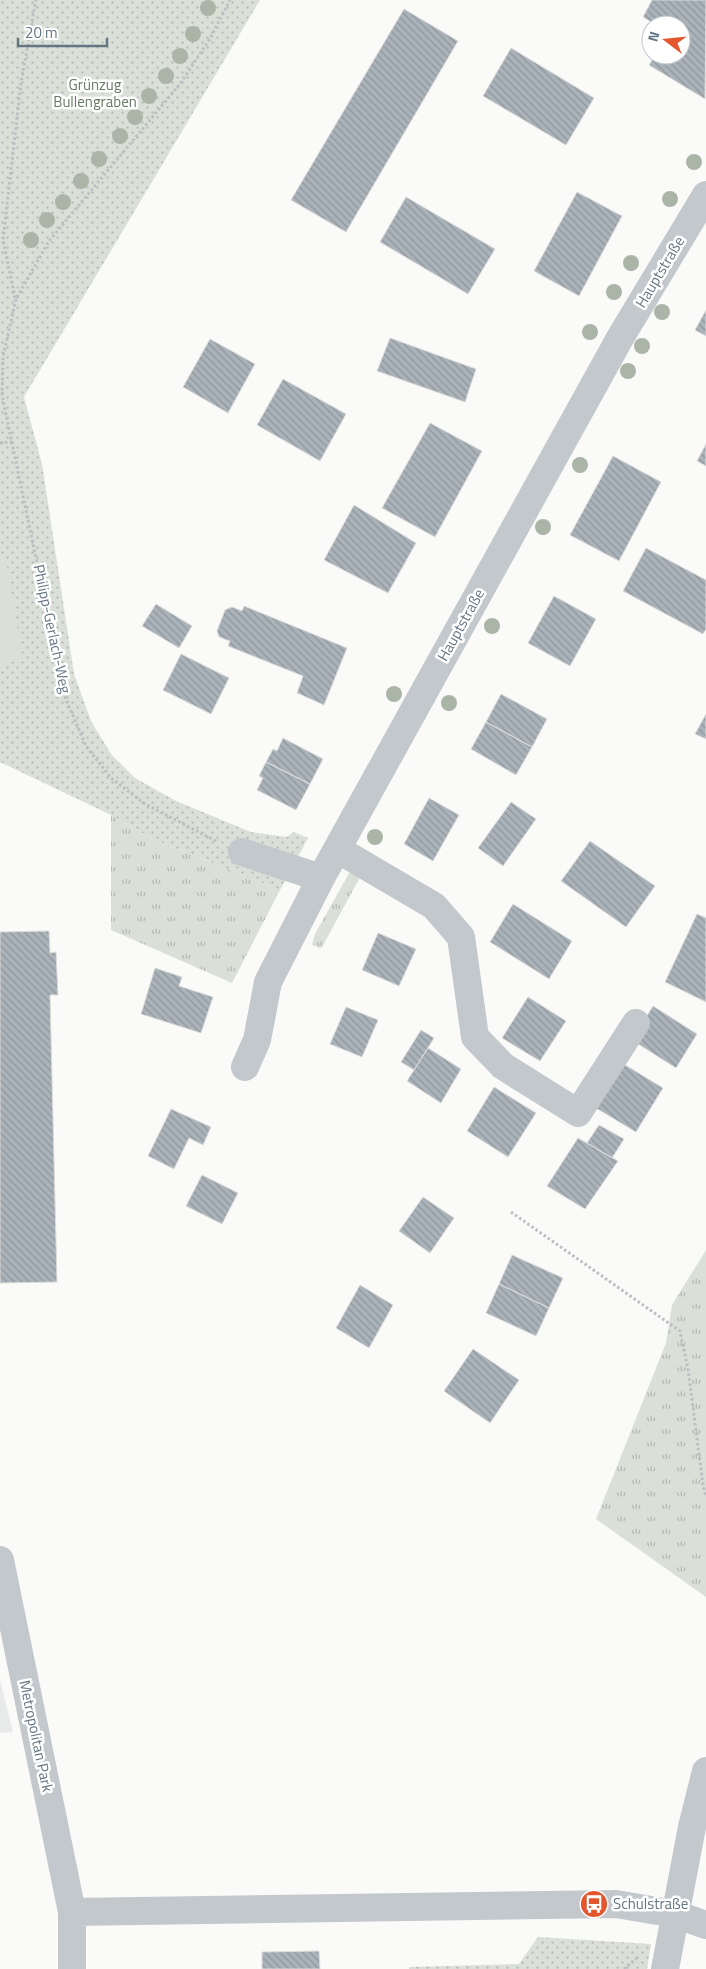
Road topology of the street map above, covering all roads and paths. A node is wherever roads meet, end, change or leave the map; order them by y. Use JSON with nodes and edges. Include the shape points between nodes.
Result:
{"nodes":[{"id":1,"x":36,"y":0,"type":"edge"},
{"id":2,"x":230,"y":0,"type":"edge"},
{"id":3,"x":706,"y":196,"type":"edge"},
{"id":4,"x":2,"y":239,"type":"edge"},
{"id":5,"x":16,"y":299,"type":"junction"},
{"id":6,"x":1,"y":356,"type":"edge"},
{"id":7,"x":12,"y":442,"type":"junction"},
{"id":8,"x":0,"y":443,"type":"edge"},
{"id":9,"x":337,"y":849,"type":"junction"},
{"id":10,"x":242,"y":852,"type":"joint"},
{"id":11,"x":321,"y":878,"type":"junction"},
{"id":12,"x":636,"y":1023,"type":"dead end"},
{"id":13,"x":244,"y":1067,"type":"dead end"},
{"id":14,"x":511,"y":1212,"type":"dead end"},
{"id":15,"x":706,"y":1496,"type":"edge"},
{"id":16,"x":0,"y":1560,"type":"edge"},
{"id":17,"x":706,"y":1771,"type":"edge"},
{"id":18,"x":72,"y":1912,"type":"junction"},
{"id":19,"x":674,"y":1914,"type":"junction"},
{"id":20,"x":706,"y":1926,"type":"edge"},
{"id":21,"x":72,"y":1969,"type":"edge"},
{"id":22,"x":665,"y":1969,"type":"edge"}],
"edges":[{"from":1,"to":4,"type":"path","via":[[21,83]]},
{"from":2,"to":5,"type":"path","via":[[211,37],[180,84],[49,241]]},
{"from":3,"to":9,"type":"street","name":"Hauptstraße","via":[[620,338]]},
{"from":4,"to":5,"type":"path"},
{"from":5,"to":6,"type":"path","name":"Philipp-Gerlach-Weg"},
{"from":6,"to":7,"type":"path","name":"Philipp-Gerlach-Weg","via":[[2,395]]},
{"from":7,"to":8,"type":"path"},
{"from":7,"to":10,"type":"path","name":"Philipp-Gerlach-Weg","via":[[65,697],[86,746],[111,778],[145,804],[208,838]]},
{"from":9,"to":11,"type":"street","name":"Hauptstraße"},
{"from":9,"to":12,"type":"street","via":[[434,906],[461,937],[475,1036],[503,1066],[578,1113]]},
{"from":10,"to":11,"type":"street"},
{"from":11,"to":13,"type":"street","name":"Hauptstraße","via":[[268,982],[257,1040]]},
{"from":14,"to":15,"type":"path","via":[[680,1331]]},
{"from":16,"to":18,"type":"street","name":"Metropolitan Park"},
{"from":17,"to":19,"type":"street"},
{"from":18,"to":19,"type":"street","via":[[616,1904]]},
{"from":18,"to":21,"type":"street","name":"Metropolitan Park"},
{"from":19,"to":20,"type":"street"},
{"from":19,"to":22,"type":"street"}]}
